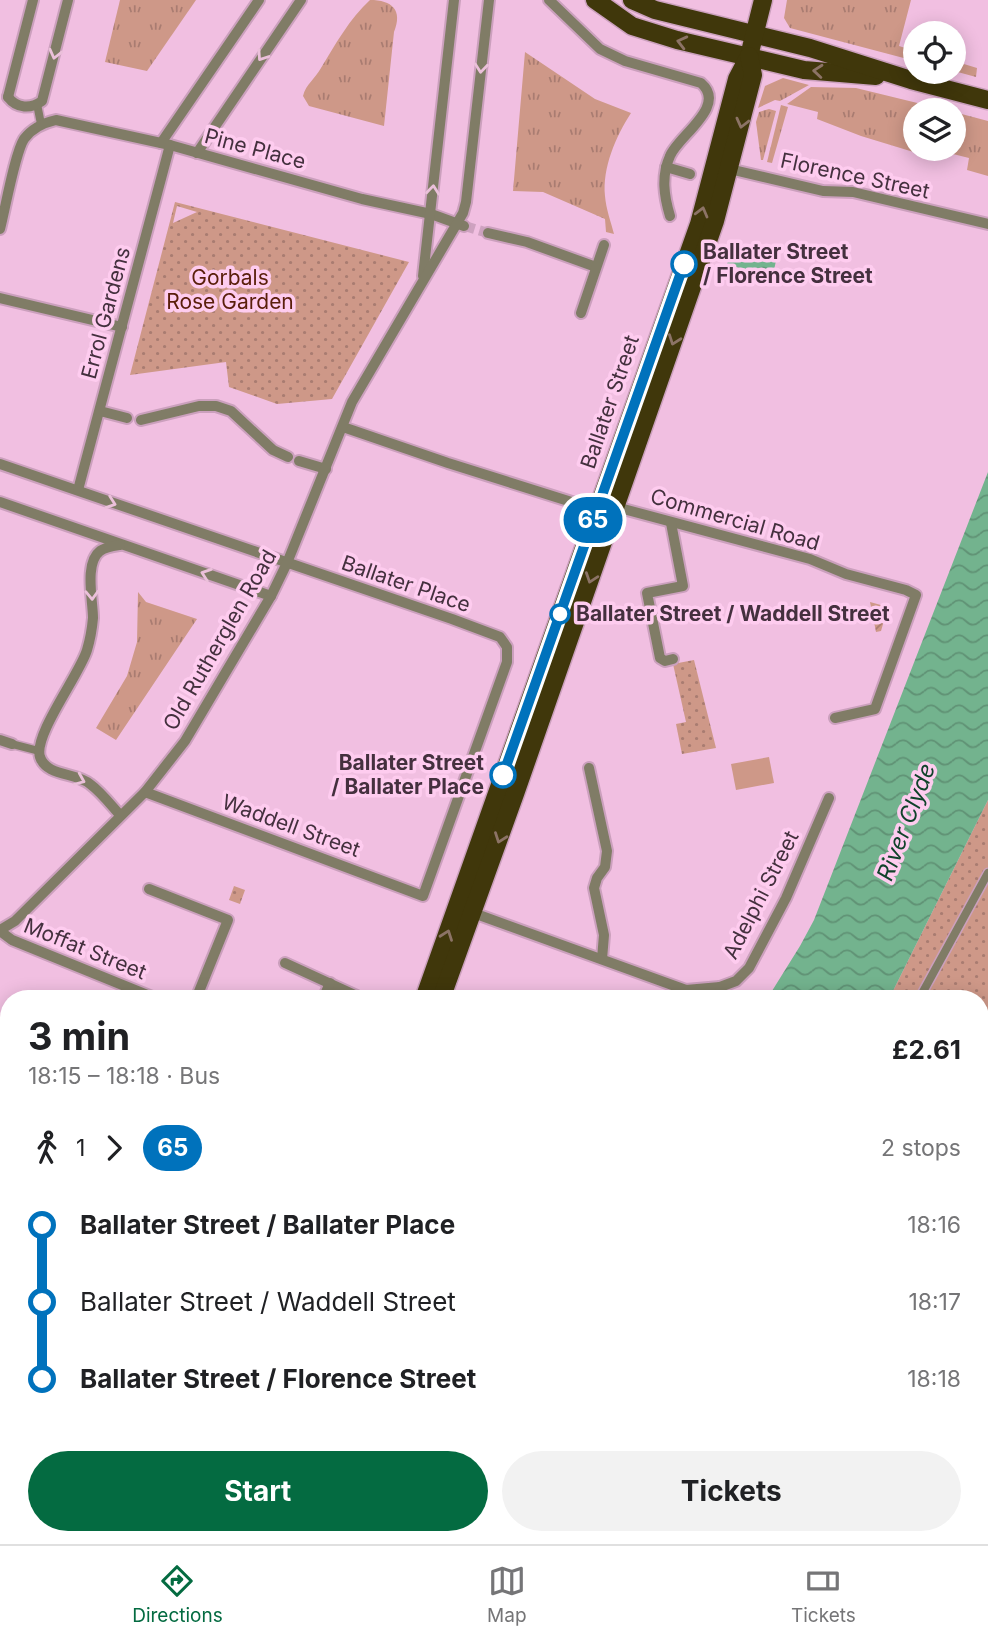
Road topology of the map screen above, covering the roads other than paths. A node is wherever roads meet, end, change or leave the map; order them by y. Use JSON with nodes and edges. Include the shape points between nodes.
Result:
{"nodes":[{"id":1,"x":33,"y":0,"type":"edge"},
{"id":2,"x":68,"y":0,"type":"edge"},
{"id":3,"x":259,"y":0,"type":"edge"},
{"id":4,"x":301,"y":0,"type":"edge"},
{"id":5,"x":454,"y":0,"type":"edge"},
{"id":6,"x":488,"y":0,"type":"edge"},
{"id":7,"x":549,"y":0,"type":"edge"},
{"id":8,"x":595,"y":0,"type":"edge"},
{"id":9,"x":632,"y":0,"type":"edge"},
{"id":10,"x":763,"y":0,"type":"edge"},
{"id":11,"x":754,"y":34,"type":"junction"},
{"id":12,"x":749,"y":56,"type":"junction"},
{"id":13,"x":903,"y":77,"type":"edge"},
{"id":14,"x":903,"y":79,"type":"edge"},
{"id":15,"x":926,"y":84,"type":"edge"},
{"id":16,"x":4,"y":98,"type":"edge"},
{"id":17,"x":988,"y":100,"type":"edge"},
{"id":18,"x":37,"y":104,"type":"junction"},
{"id":19,"x":41,"y":124,"type":"junction"},
{"id":20,"x":166,"y":144,"type":"junction"},
{"id":21,"x":197,"y":153,"type":"junction"},
{"id":22,"x":666,"y":167,"type":"junction"},
{"id":23,"x":722,"y":167,"type":"junction"},
{"id":24,"x":690,"y":174,"type":"dead end"},
{"id":25,"x":431,"y":214,"type":"junction"},
{"id":26,"x":670,"y":216,"type":"dead end"},
{"id":27,"x":988,"y":224,"type":"edge"},
{"id":28,"x":461,"y":225,"type":"junction"},
{"id":29,"x":0,"y":229,"type":"edge"},
{"id":30,"x":488,"y":233,"type":"tunnel mouth"},
{"id":31,"x":604,"y":245,"type":"dead end"},
{"id":32,"x":596,"y":267,"type":"junction"},
{"id":33,"x":422,"y":282,"type":"junction"},
{"id":34,"x":0,"y":298,"type":"edge"},
{"id":35,"x":581,"y":313,"type":"dead end"},
{"id":36,"x":122,"y":327,"type":"junction"},
{"id":37,"x":100,"y":411,"type":"junction"},
{"id":38,"x":127,"y":418,"type":"dead end"},
{"id":39,"x":141,"y":420,"type":"dead end"},
{"id":40,"x":343,"y":427,"type":"junction"},
{"id":41,"x":0,"y":464,"type":"edge"},
{"id":42,"x":326,"y":470,"type":"junction"},
{"id":43,"x":78,"y":490,"type":"junction"},
{"id":44,"x":0,"y":502,"type":"edge"},
{"id":45,"x":615,"y":507,"type":"junction"},
{"id":46,"x":597,"y":510,"type":"junction"},
{"id":47,"x":671,"y":523,"type":"junction"},
{"id":48,"x":120,"y":545,"type":"junction"},
{"id":49,"x":288,"y":563,"type":"junction"},
{"id":50,"x":271,"y":596,"type":"junction"},
{"id":51,"x":673,"y":659,"type":"dead end"},
{"id":52,"x":835,"y":718,"type":"dead end"},
{"id":53,"x":0,"y":740,"type":"edge"},
{"id":54,"x":12,"y":744,"type":"joint"},
{"id":55,"x":39,"y":751,"type":"junction"},
{"id":56,"x":589,"y":768,"type":"dead end"},
{"id":57,"x":507,"y":791,"type":"junction"},
{"id":58,"x":145,"y":792,"type":"junction"},
{"id":59,"x":829,"y":798,"type":"dead end"},
{"id":60,"x":120,"y":815,"type":"junction"},
{"id":61,"x":988,"y":873,"type":"edge"},
{"id":62,"x":149,"y":889,"type":"dead end"},
{"id":63,"x":422,"y":896,"type":"joint"},
{"id":64,"x":465,"y":910,"type":"junction"},
{"id":65,"x":0,"y":930,"type":"edge"},
{"id":66,"x":602,"y":959,"type":"junction"},
{"id":67,"x":285,"y":963,"type":"dead end"},
{"id":68,"x":330,"y":983,"type":"junction"},
{"id":69,"x":720,"y":987,"type":"junction"},
{"id":70,"x":135,"y":990,"type":"edge"},
{"id":71,"x":200,"y":990,"type":"edge"},
{"id":72,"x":327,"y":990,"type":"edge"},
{"id":73,"x":345,"y":990,"type":"edge"},
{"id":74,"x":428,"y":990,"type":"edge"},
{"id":75,"x":443,"y":990,"type":"edge"},
{"id":76,"x":720,"y":990,"type":"edge"},
{"id":77,"x":924,"y":990,"type":"edge"}],
"edges":[{"from":1,"to":16,"type":"street"},
{"from":2,"to":18,"type":"street","one_way":true,"via":[[45,93]]},
{"from":3,"to":20,"type":"street","name":"Errol Gardens"},
{"from":4,"to":21,"type":"street","one_way":true},
{"from":25,"to":5,"type":"street","name":"Old Rutherglen Road","one_way":true},
{"from":6,"to":28,"type":"street","name":"Old Rutherglen Road","one_way":true},
{"from":7,"to":22,"type":"street","via":[[600,49],[704,86],[709,94],[705,113],[678,142]]},
{"from":12,"to":8,"type":"main road","one_way":true,"via":[[632,26]]},
{"from":9,"to":11,"type":"main road"},
{"from":10,"to":11,"type":"main road","name":"Ballater Street"},
{"from":11,"to":12,"type":"main road","name":"Ballater Street"},
{"from":11,"to":13,"type":"main road"},
{"from":14,"to":12,"type":"main road","one_way":true,"via":[[804,70]]},
{"from":12,"to":23,"type":"main road","name":"Ballater Street","via":[[737,79]]},
{"from":15,"to":17,"type":"main road"},
{"from":16,"to":18,"type":"street","via":[[23,107]]},
{"from":18,"to":19,"type":"street"},
{"from":19,"to":20,"type":"street","name":"Pine Place","via":[[56,120]]},
{"from":19,"to":29,"type":"street","via":[[21,145]]},
{"from":20,"to":21,"type":"street","name":"Pine Place"},
{"from":20,"to":36,"type":"street","name":"Errol Gardens"},
{"from":21,"to":25,"type":"street","name":"Pine Place"},
{"from":22,"to":24,"type":"street"},
{"from":22,"to":26,"type":"street"},
{"from":23,"to":27,"type":"street","name":"Florence Street"},
{"from":23,"to":45,"type":"main road","name":"Ballater Street","one_way":true,"via":[[707,245]]},
{"from":46,"to":23,"type":"main road","name":"Ballater Street","one_way":true},
{"from":25,"to":28,"type":"street","name":"Pine Place"},
{"from":25,"to":33,"type":"street","name":"Old Rutherglen Road"},
{"from":28,"to":33,"type":"street","name":"Old Rutherglen Road"},
{"from":30,"to":32,"type":"street"},
{"from":31,"to":32,"type":"street"},
{"from":32,"to":35,"type":"street"},
{"from":33,"to":40,"type":"street","name":"Old Rutherglen Road","via":[[352,402]]},
{"from":34,"to":36,"type":"street"},
{"from":36,"to":37,"type":"street","name":"Errol Gardens"},
{"from":37,"to":38,"type":"street"},
{"from":37,"to":43,"type":"street","name":"Errol Gardens"},
{"from":39,"to":42,"type":"street","via":[[216,405],[231,411],[273,450]]},
{"from":40,"to":42,"type":"street","name":"Old Rutherglen Road"},
{"from":40,"to":46,"type":"street","name":"Commercial Road"},
{"from":41,"to":43,"type":"street","name":"Ballater Place"},
{"from":42,"to":49,"type":"street","name":"Old Rutherglen Road"},
{"from":43,"to":49,"type":"street","name":"Ballater Place","one_way":true},
{"from":44,"to":48,"type":"street"},
{"from":45,"to":46,"type":"street","name":"Commercial Road"},
{"from":45,"to":47,"type":"street","name":"Commercial Road"},
{"from":45,"to":57,"type":"main road","name":"Ballater Street","one_way":true},
{"from":46,"to":57,"type":"main road","name":"Ballater Street"},
{"from":47,"to":51,"type":"street","via":[[683,586],[647,593],[660,658]]},
{"from":47,"to":52,"type":"street","name":"Commercial Road","via":[[810,559],[916,595],[875,709]]},
{"from":50,"to":48,"type":"street","one_way":true},
{"from":48,"to":55,"type":"street","one_way":true,"via":[[107,547],[94,557],[93,617],[86,653],[55,708]]},
{"from":49,"to":50,"type":"street","name":"Old Rutherglen Road"},
{"from":49,"to":63,"type":"street","name":"Ballater Place","via":[[499,638],[507,647],[507,662]]},
{"from":50,"to":58,"type":"street","name":"Old Rutherglen Road","via":[[185,741]]},
{"from":53,"to":54,"type":"street"},
{"from":54,"to":55,"type":"street"},
{"from":55,"to":60,"type":"street","one_way":true,"via":[[50,769],[90,784]]},
{"from":56,"to":66,"type":"street","via":[[607,850],[605,867],[594,888],[604,935]]},
{"from":57,"to":64,"type":"main road","name":"Ballater Street"},
{"from":58,"to":60,"type":"street","name":"Old Rutherglen Road"},
{"from":58,"to":63,"type":"street","name":"Waddell Street"},
{"from":59,"to":69,"type":"street","name":"Adelphi Street","via":[[786,898],[749,968],[736,981]]},
{"from":60,"to":65,"type":"street","name":"Old Rutherglen Road"},
{"from":61,"to":77,"type":"street"},
{"from":62,"to":71,"type":"street","via":[[228,920]]},
{"from":64,"to":66,"type":"street"},
{"from":74,"to":64,"type":"main road","name":"Ballater Street","one_way":true},
{"from":64,"to":75,"type":"main road","name":"Ballater Street"},
{"from":65,"to":70,"type":"street","name":"Moffat Street","via":[[12,940]]},
{"from":66,"to":69,"type":"street","via":[[686,990]]},
{"from":67,"to":68,"type":"street"},
{"from":68,"to":72,"type":"street"},
{"from":68,"to":73,"type":"street"},
{"from":69,"to":76,"type":"street","name":"Adelphi Street"}]}
